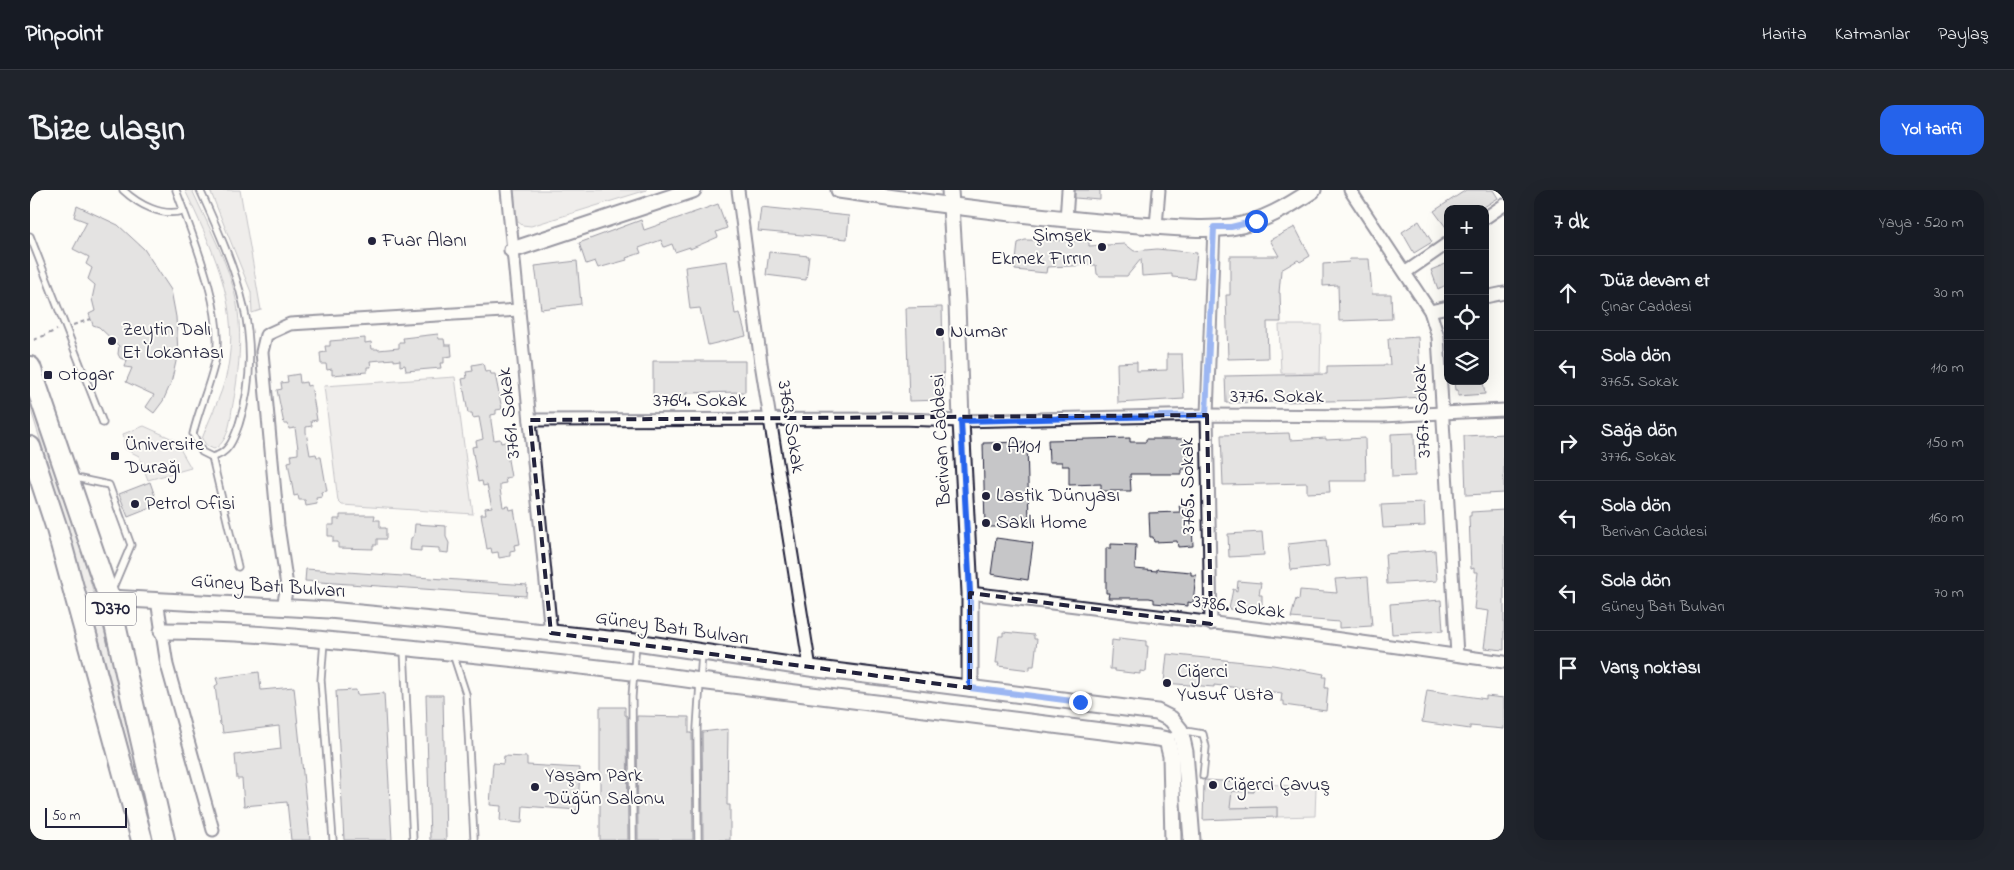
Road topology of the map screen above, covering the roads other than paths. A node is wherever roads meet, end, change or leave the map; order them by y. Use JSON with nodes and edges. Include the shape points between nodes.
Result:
{"nodes":[{"id":1,"x":123,"y":190,"type":"edge"},
{"id":2,"x":176,"y":190,"type":"edge"},
{"id":3,"x":200,"y":190,"type":"edge"},
{"id":4,"x":507,"y":190,"type":"edge"},
{"id":5,"x":693,"y":190,"type":"edge"},
{"id":6,"x":738,"y":190,"type":"edge"},
{"id":7,"x":839,"y":190,"type":"edge"},
{"id":8,"x":950,"y":190,"type":"edge"},
{"id":9,"x":1068,"y":190,"type":"edge"},
{"id":10,"x":1159,"y":190,"type":"edge"},
{"id":11,"x":1313,"y":190,"type":"edge"},
{"id":12,"x":1350,"y":190,"type":"edge"},
{"id":13,"x":1504,"y":205,"type":"edge"},
{"id":14,"x":952,"y":206,"type":"junction"},
{"id":15,"x":183,"y":211,"type":"junction"},
{"id":16,"x":1489,"y":215,"type":"edge"},
{"id":17,"x":1066,"y":220,"type":"junction"},
{"id":18,"x":1156,"y":226,"type":"junction"},
{"id":19,"x":1214,"y":227,"type":"junction"},
{"id":20,"x":30,"y":236,"type":"edge"},
{"id":21,"x":1444,"y":247,"type":"edge"},
{"id":22,"x":512,"y":250,"type":"junction"},
{"id":23,"x":1406,"y":272,"type":"junction"},
{"id":24,"x":1504,"y":293,"type":"edge"},
{"id":25,"x":1489,"y":296,"type":"edge"},
{"id":26,"x":1444,"y":308,"type":"edge"},
{"id":27,"x":519,"y":310,"type":"junction"},
{"id":28,"x":1430,"y":311,"type":"junction"},
{"id":29,"x":30,"y":367,"type":"edge"},
{"id":30,"x":1504,"y":410,"type":"edge"},
{"id":31,"x":1442,"y":414,"type":"junction"},
{"id":32,"x":1206,"y":415,"type":"junction"},
{"id":33,"x":530,"y":420,"type":"junction"},
{"id":34,"x":770,"y":420,"type":"junction"},
{"id":35,"x":961,"y":421,"type":"junction"},
{"id":36,"x":103,"y":424,"type":"dead end"},
{"id":37,"x":30,"y":447,"type":"edge"},
{"id":38,"x":212,"y":457,"type":"junction"},
{"id":39,"x":67,"y":476,"type":"junction"},
{"id":40,"x":238,"y":567,"type":"dead end"},
{"id":41,"x":970,"y":593,"type":"junction"},
{"id":42,"x":108,"y":598,"type":"junction"},
{"id":43,"x":160,"y":600,"type":"junction"},
{"id":44,"x":283,"y":607,"type":"junction"},
{"id":45,"x":1210,"y":624,"type":"junction"},
{"id":46,"x":162,"y":631,"type":"junction"},
{"id":47,"x":551,"y":633,"type":"junction"},
{"id":48,"x":324,"y":639,"type":"junction"},
{"id":49,"x":636,"y":642,"type":"junction"},
{"id":50,"x":404,"y":647,"type":"junction"},
{"id":51,"x":452,"y":652,"type":"junction"},
{"id":52,"x":702,"y":653,"type":"junction"},
{"id":53,"x":1457,"y":655,"type":"junction"},
{"id":54,"x":1504,"y":662,"type":"edge"},
{"id":55,"x":810,"y":668,"type":"junction"},
{"id":56,"x":634,"y":671,"type":"junction"},
{"id":57,"x":700,"y":681,"type":"junction"},
{"id":58,"x":970,"y":688,"type":"junction"},
{"id":59,"x":1176,"y":725,"type":"junction"},
{"id":60,"x":1162,"y":739,"type":"junction"},
{"id":61,"x":1203,"y":776,"type":"dead end"},
{"id":62,"x":213,"y":830,"type":"dead end"},
{"id":63,"x":474,"y":838,"type":"dead end"},
{"id":64,"x":142,"y":840,"type":"edge"},
{"id":65,"x":164,"y":840,"type":"edge"},
{"id":66,"x":333,"y":840,"type":"edge"},
{"id":67,"x":413,"y":840,"type":"edge"},
{"id":68,"x":633,"y":840,"type":"edge"},
{"id":69,"x":698,"y":840,"type":"edge"},
{"id":70,"x":1173,"y":840,"type":"edge"},
{"id":71,"x":1192,"y":840,"type":"edge"}],
"edges":[{"from":1,"to":15,"type":"lane","via":[[159,212]]},
{"from":2,"to":15,"type":"lane"},
{"from":3,"to":38,"type":"lane","via":[[236,273],[246,311],[249,340],[250,369],[234,438],[225,452]]},
{"from":4,"to":22,"type":"street","name":"3761. Sokak"},
{"from":5,"to":22,"type":"street"},
{"from":6,"to":34,"type":"street","name":"3763. Sokak"},
{"from":7,"to":14,"type":"street"},
{"from":8,"to":14,"type":"street","name":"Berivan Caddesi"},
{"from":9,"to":17,"type":"street"},
{"from":10,"to":18,"type":"street"},
{"from":11,"to":19,"type":"street","via":[[1293,204],[1256,221]]},
{"from":12,"to":23,"type":"street","name":"3767. Sokak"},
{"from":13,"to":16,"type":"street"},
{"from":14,"to":17,"type":"street"},
{"from":14,"to":35,"type":"street","name":"Berivan Caddesi"},
{"from":15,"to":38,"type":"lane","via":[[205,271],[217,333],[216,356],[193,434],[202,452]]},
{"from":17,"to":18,"type":"street"},
{"from":18,"to":19,"type":"street"},
{"from":19,"to":32,"type":"street","name":"3765. Sokak"},
{"from":20,"to":36,"type":"lane"},
{"from":21,"to":23,"type":"street"},
{"from":22,"to":27,"type":"street","name":"3761. Sokak"},
{"from":23,"to":28,"type":"street","name":"3767. Sokak"},
{"from":24,"to":25,"type":"street"},
{"from":26,"to":28,"type":"street"},
{"from":27,"to":33,"type":"street","name":"3761. Sokak"},
{"from":27,"to":44,"type":"street","via":[[290,324],[266,335],[262,352],[278,526],[287,586]]},
{"from":28,"to":31,"type":"street","name":"3767. Sokak","via":[[1438,338]]},
{"from":29,"to":39,"type":"highway","number":"D370"},
{"from":30,"to":31,"type":"street","name":"3776. Sokak"},
{"from":31,"to":32,"type":"street","name":"3776. Sokak"},
{"from":31,"to":53,"type":"street","name":"3767. Sokak"},
{"from":32,"to":35,"type":"street","name":"3776. Sokak"},
{"from":32,"to":45,"type":"street","name":"3765. Sokak"},
{"from":33,"to":34,"type":"street","name":"3764. Sokak"},
{"from":33,"to":47,"type":"street","name":"3761. Sokak"},
{"from":34,"to":35,"type":"street","name":"3764. Sokak"},
{"from":34,"to":55,"type":"street","name":"3763. Sokak"},
{"from":35,"to":41,"type":"street","name":"Berivan Caddesi"},
{"from":37,"to":64,"type":"highway","number":"D370","via":[[57,529]]},
{"from":38,"to":40,"type":"lane"},
{"from":39,"to":42,"type":"highway","number":"D370"},
{"from":39,"to":42,"type":"lane","via":[[109,485],[131,545]]},
{"from":41,"to":45,"type":"street","name":"3786. Sokak"},
{"from":41,"to":58,"type":"street","name":"Berivan Caddesi"},
{"from":42,"to":43,"type":"street","name":"Güney Batı Bulvarı"},
{"from":42,"to":65,"type":"highway","number":"D370"},
{"from":43,"to":44,"type":"street","name":"Güney Batı Bulvarı"},
{"from":43,"to":46,"type":"street"},
{"from":44,"to":47,"type":"street","name":"Güney Batı Bulvarı"},
{"from":45,"to":53,"type":"street","name":"3786. Sokak"},
{"from":46,"to":48,"type":"street","via":[[215,631]]},
{"from":46,"to":62,"type":"street","via":[[167,665]]},
{"from":47,"to":49,"type":"street","name":"Güney Batı Bulvarı"},
{"from":48,"to":50,"type":"street"},
{"from":48,"to":66,"type":"lane","via":[[321,680]]},
{"from":49,"to":52,"type":"street","name":"Güney Batı Bulvarı"},
{"from":49,"to":56,"type":"lane"},
{"from":50,"to":51,"type":"street"},
{"from":50,"to":67,"type":"lane"},
{"from":51,"to":56,"type":"street"},
{"from":51,"to":63,"type":"lane","via":[[466,694]]},
{"from":52,"to":55,"type":"street","name":"Güney Batı Bulvarı"},
{"from":52,"to":57,"type":"lane"},
{"from":53,"to":54,"type":"street","name":"3786. Sokak"},
{"from":55,"to":58,"type":"street","name":"Güney Batı Bulvarı"},
{"from":56,"to":57,"type":"street"},
{"from":56,"to":68,"type":"lane"},
{"from":57,"to":60,"type":"street"},
{"from":57,"to":69,"type":"lane"},
{"from":58,"to":59,"type":"street","name":"Güney Batı Bulvarı","via":[[1157,712]]},
{"from":59,"to":60,"type":"lane"},
{"from":59,"to":61,"type":"lane","via":[[1203,734],[1206,747]]},
{"from":59,"to":71,"type":"street","via":[[1185,752]]},
{"from":60,"to":70,"type":"street","via":[[1171,756]]}]}
